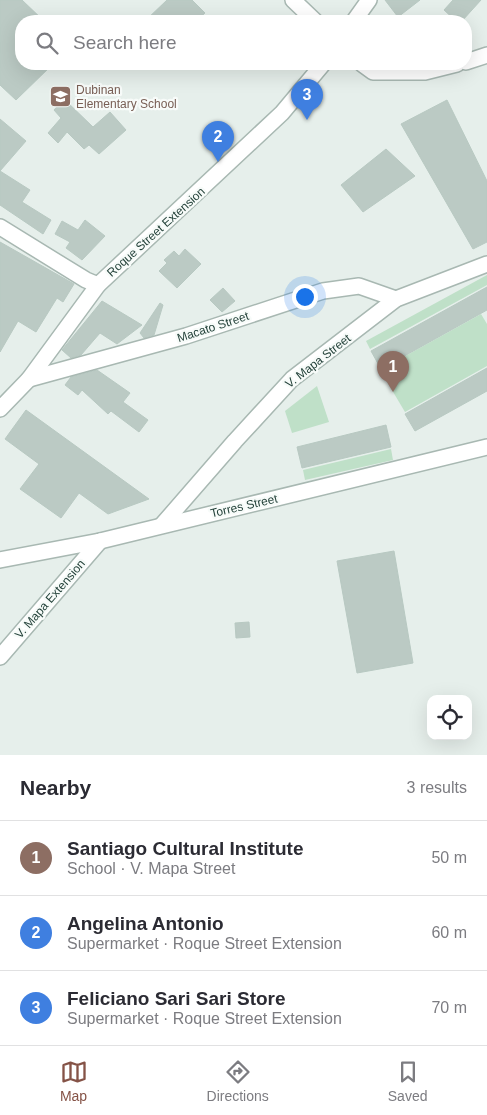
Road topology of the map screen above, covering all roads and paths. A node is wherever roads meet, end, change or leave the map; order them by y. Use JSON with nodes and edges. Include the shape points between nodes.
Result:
{"nodes":[{"id":1,"x":294,"y":0,"type":"edge"},
{"id":2,"x":369,"y":0,"type":"edge"},
{"id":3,"x":308,"y":15,"type":"edge"},
{"id":4,"x":358,"y":15,"type":"edge"},
{"id":5,"x":487,"y":55,"type":"edge"},
{"id":6,"x":472,"y":60,"type":"edge"},
{"id":7,"x":318,"y":70,"type":"edge"},
{"id":8,"x":370,"y":70,"type":"edge"},
{"id":9,"x":433,"y":70,"type":"edge"},
{"id":10,"x":0,"y":227,"type":"edge"},
{"id":11,"x":487,"y":264,"type":"edge"},
{"id":12,"x":98,"y":285,"type":"junction"},
{"id":13,"x":396,"y":299,"type":"junction"},
{"id":14,"x":29,"y":379,"type":"junction"},
{"id":15,"x":0,"y":409,"type":"edge"},
{"id":16,"x":487,"y":447,"type":"edge"},
{"id":17,"x":162,"y":525,"type":"junction"},
{"id":18,"x":100,"y":541,"type":"junction"},
{"id":19,"x":0,"y":560,"type":"edge"},
{"id":20,"x":0,"y":657,"type":"edge"}],
"edges":[{"from":1,"to":3,"type":"street"},
{"from":2,"to":4,"type":"street"},
{"from":5,"to":6,"type":"street"},
{"from":7,"to":12,"type":"street","name":"Roque Street Extension","via":[[282,114]]},
{"from":8,"to":9,"type":"street"},
{"from":10,"to":12,"type":"street"},
{"from":11,"to":13,"type":"street","name":"V. Mapa Street"},
{"from":12,"to":14,"type":"street","name":"Roque Street Extension"},
{"from":13,"to":14,"type":"street","name":"Macato Street","via":[[359,286],[323,291],[186,336]]},
{"from":13,"to":17,"type":"street","name":"V. Mapa Street","via":[[292,379]]},
{"from":14,"to":15,"type":"street","name":"Roque Street Extension"},
{"from":16,"to":17,"type":"street","name":"Torres Street"},
{"from":17,"to":18,"type":"street","name":"Torres Street"},
{"from":18,"to":19,"type":"street","name":"Torres Street"},
{"from":18,"to":20,"type":"street","name":"V. Mapa Extension"}]}
